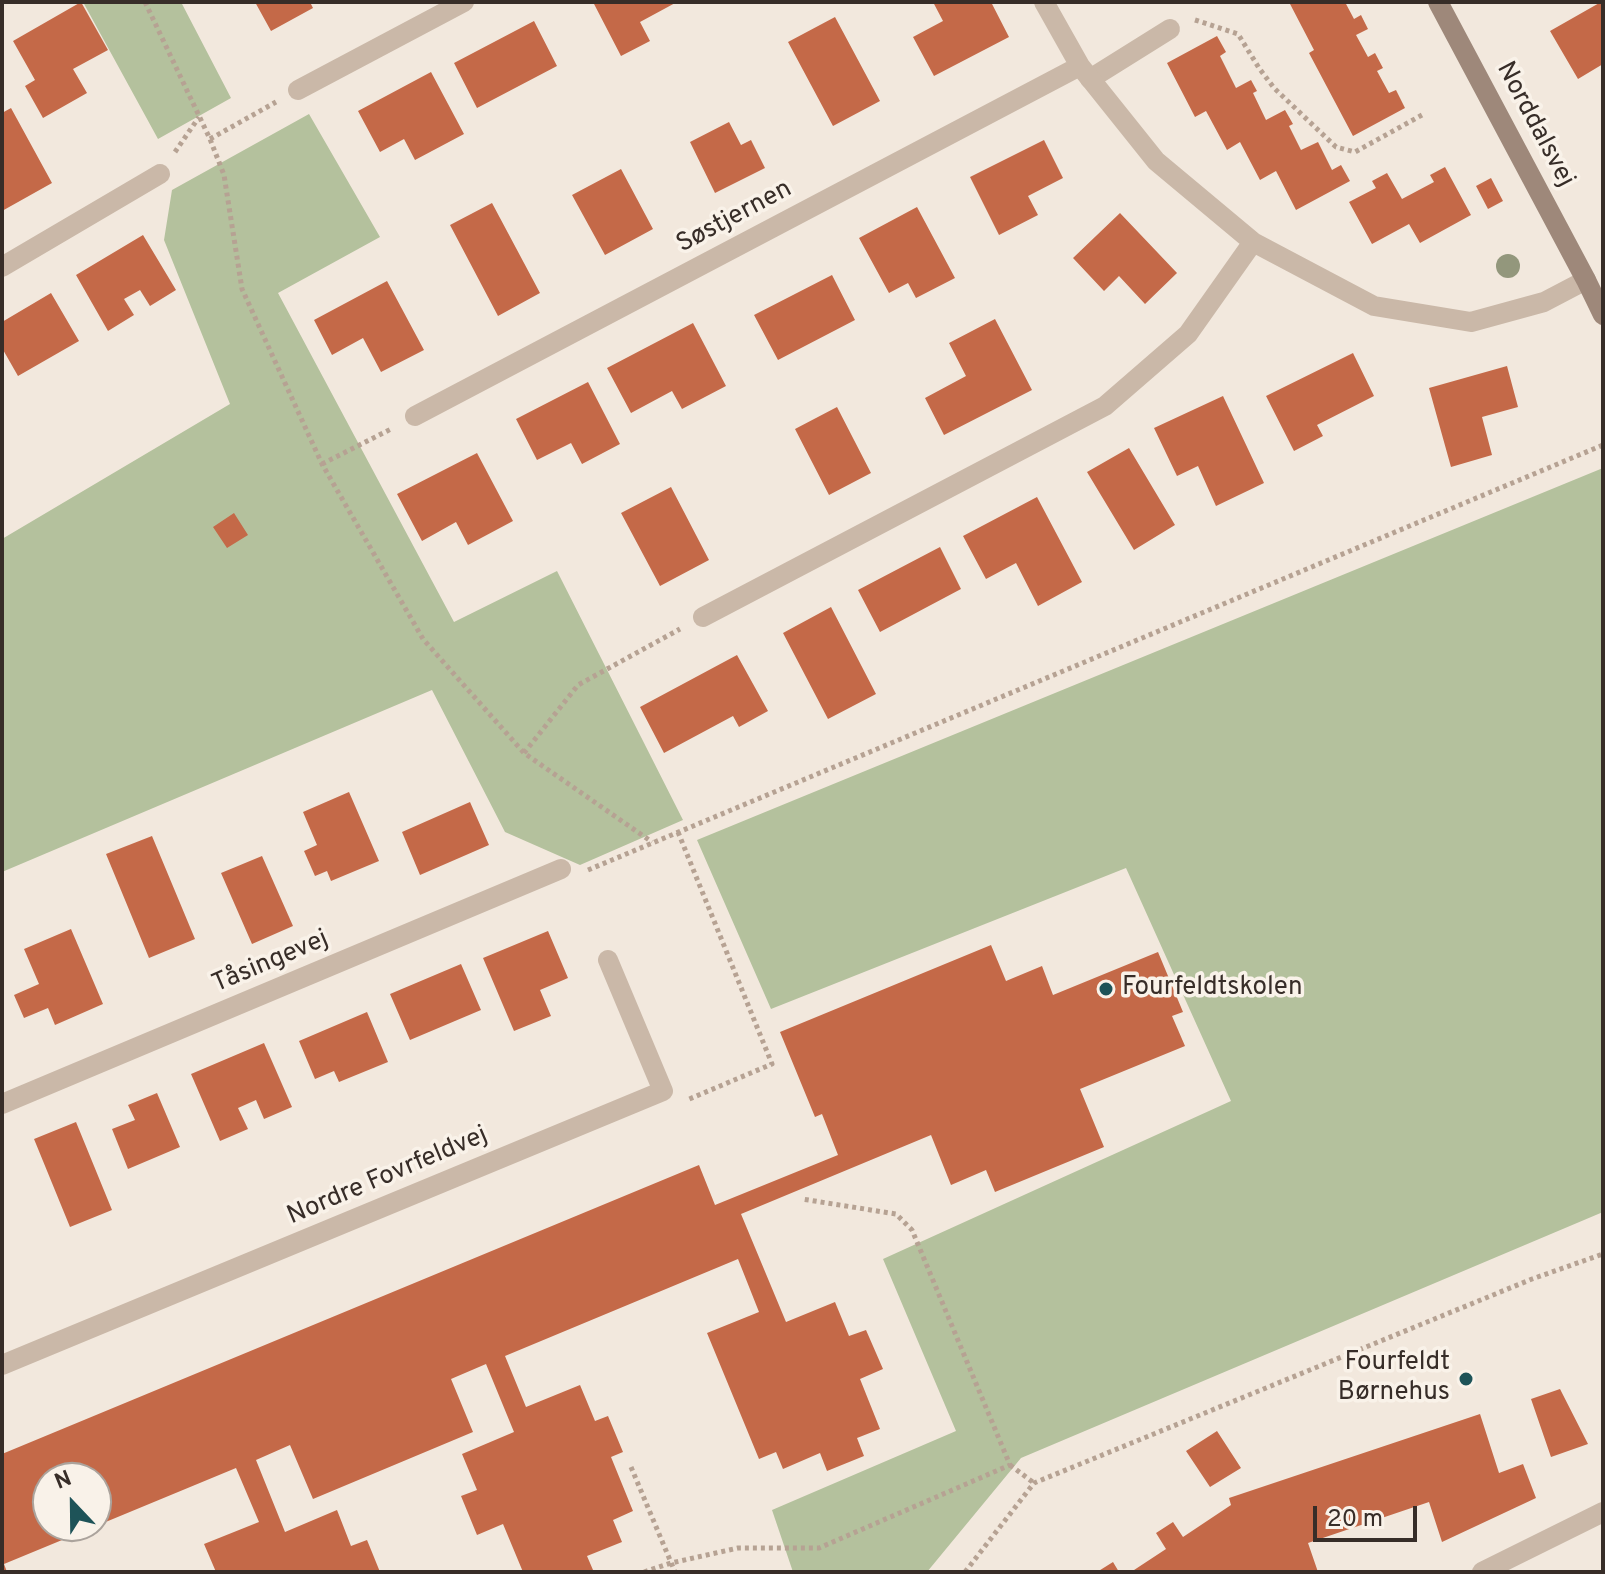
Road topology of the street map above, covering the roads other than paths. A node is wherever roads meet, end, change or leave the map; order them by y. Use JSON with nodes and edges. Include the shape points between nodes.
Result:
{"nodes":[{"id":1,"x":464,"y":2,"type":"edge"},
{"id":2,"x":1044,"y":2,"type":"edge"},
{"id":3,"x":1438,"y":2,"type":"edge"},
{"id":4,"x":1170,"y":29,"type":"dead end"},
{"id":5,"x":1085,"y":72,"type":"junction"},
{"id":6,"x":298,"y":90,"type":"road end"},
{"id":7,"x":160,"y":174,"type":"road end"},
{"id":8,"x":1253,"y":242,"type":"junction"},
{"id":9,"x":2,"y":267,"type":"edge"},
{"id":10,"x":1586,"y":280,"type":"junction"},
{"id":11,"x":1603,"y":315,"type":"edge"},
{"id":12,"x":415,"y":416,"type":"road end"},
{"id":13,"x":703,"y":617,"type":"road end"},
{"id":14,"x":561,"y":869,"type":"road end"},
{"id":15,"x":608,"y":960,"type":"dead end"},
{"id":16,"x":2,"y":1104,"type":"edge"},
{"id":17,"x":2,"y":1365,"type":"edge"},
{"id":18,"x":1603,"y":1512,"type":"edge"},
{"id":19,"x":1482,"y":1572,"type":"edge"}],
"edges":[{"from":1,"to":6,"type":"street"},
{"from":2,"to":5,"type":"street"},
{"from":3,"to":10,"type":"street","name":"Norddalsvej"},
{"from":4,"to":5,"type":"street","name":"Søstjernen"},
{"from":5,"to":8,"type":"street","via":[[1156,161]]},
{"from":5,"to":12,"type":"street","name":"Søstjernen"},
{"from":7,"to":9,"type":"street"},
{"from":8,"to":10,"type":"street","via":[[1374,306],[1471,322],[1544,302]]},
{"from":8,"to":13,"type":"street","via":[[1188,334],[1105,406]]},
{"from":10,"to":11,"type":"street","name":"Norddalsvej"},
{"from":14,"to":16,"type":"street","name":"Tåsingevej"},
{"from":15,"to":17,"type":"street","name":"Nordre Fovrfeldvej","via":[[663,1091]]},
{"from":18,"to":19,"type":"street"}]}
